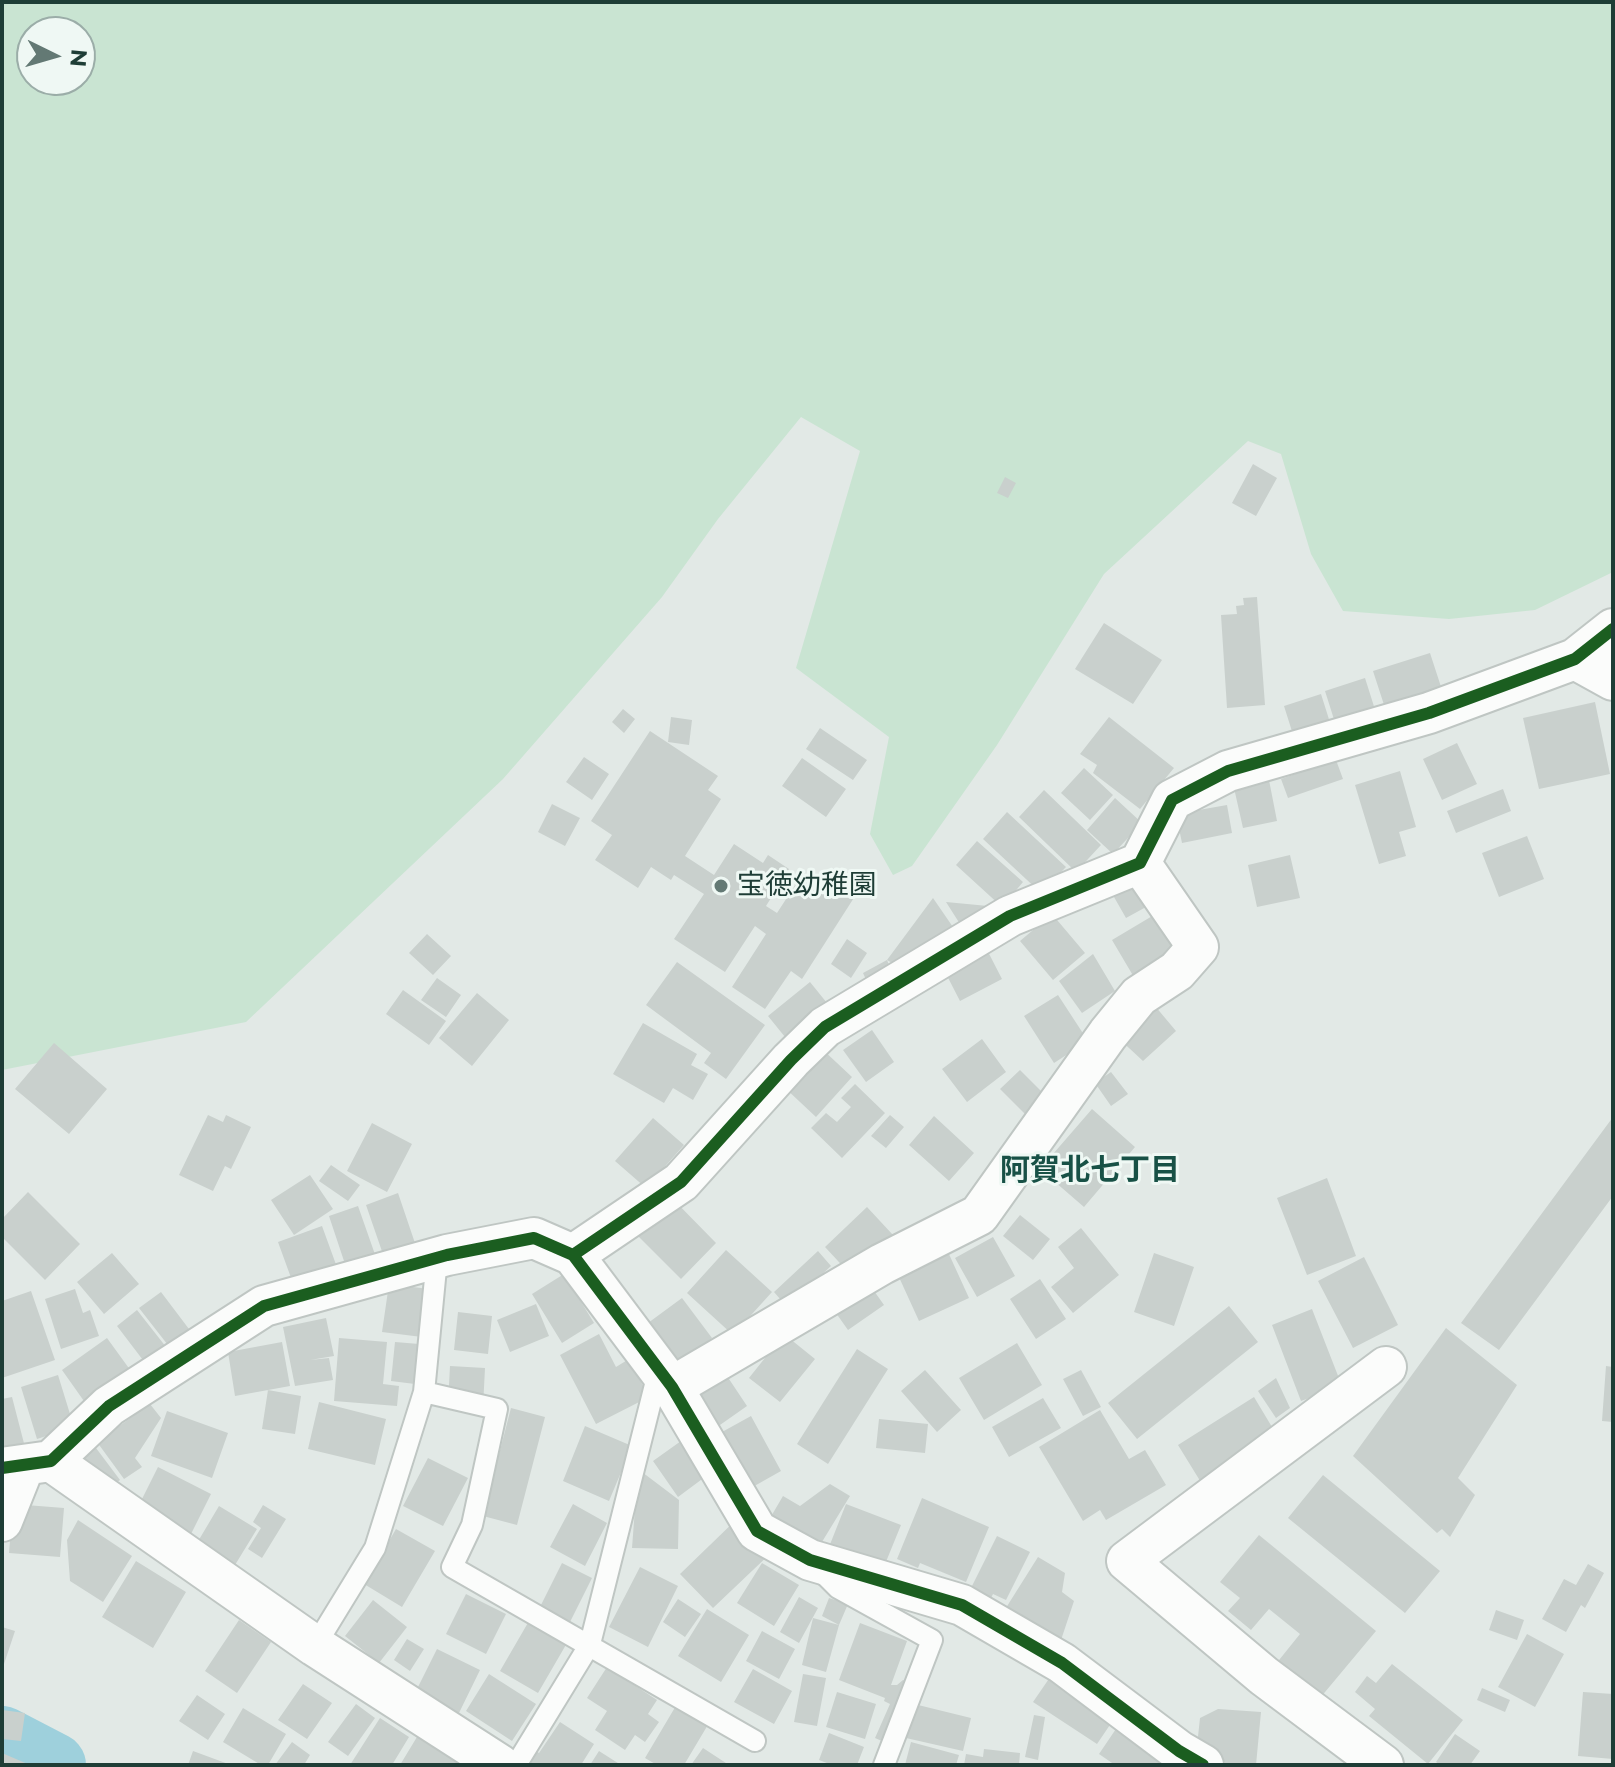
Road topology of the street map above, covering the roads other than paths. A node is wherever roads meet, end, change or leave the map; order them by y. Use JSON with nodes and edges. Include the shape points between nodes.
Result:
{"nodes":[{"id":1,"x":1613,"y":629,"type":"edge"},
{"id":2,"x":1575,"y":659,"type":"junction"},
{"id":3,"x":1613,"y":680,"type":"edge"},
{"id":4,"x":1140,"y":863,"type":"junction"},
{"id":5,"x":573,"y":1255,"type":"junction"},
{"id":6,"x":437,"y":1258,"type":"junction"},
{"id":7,"x":1386,"y":1367,"type":"dead end"},
{"id":8,"x":665,"y":1378,"type":"junction"},
{"id":9,"x":424,"y":1392,"type":"junction"},
{"id":10,"x":26,"y":1465,"type":"edge"},
{"id":11,"x":2,"y":1521,"type":"edge"},
{"id":12,"x":810,"y":1560,"type":"junction"},
{"id":13,"x":590,"y":1644,"type":"junction"},
{"id":14,"x":315,"y":1646,"type":"junction"},
{"id":15,"x":755,"y":1741,"type":"dead end"},
{"id":16,"x":502,"y":1765,"type":"edge"},
{"id":17,"x":884,"y":1765,"type":"edge"},
{"id":18,"x":1203,"y":1765,"type":"edge"},
{"id":19,"x":1383,"y":1765,"type":"edge"}],
"edges":[{"from":1,"to":2,"type":"street"},
{"from":2,"to":3,"type":"street"},
{"from":2,"to":4,"type":"street","via":[[1429,713],[1228,771],[1172,800]]},
{"from":4,"to":5,"type":"street","via":[[1010,916],[825,1027],[681,1182]]},
{"from":4,"to":8,"type":"street","via":[[1198,947],[1177,971],[1139,996],[979,1215]]},
{"from":5,"to":6,"type":"street","via":[[534,1238]]},
{"from":5,"to":8,"type":"street"},
{"from":6,"to":9,"type":"lane"},
{"from":6,"to":10,"type":"street","via":[[264,1306]]},
{"from":7,"to":19,"type":"street","via":[[1127,1561],[1264,1676]]},
{"from":8,"to":12,"type":"street","via":[[757,1531]]},
{"from":8,"to":13,"type":"lane"},
{"from":9,"to":13,"type":"lane","via":[[497,1409],[472,1525],[452,1567]]},
{"from":9,"to":14,"type":"lane","via":[[375,1548]]},
{"from":10,"to":11,"type":"street"},
{"from":10,"to":14,"type":"street"},
{"from":12,"to":17,"type":"lane","via":[[838,1588],[932,1640]]},
{"from":12,"to":18,"type":"street","via":[[962,1605],[1062,1663]]},
{"from":13,"to":15,"type":"lane"},
{"from":13,"to":16,"type":"lane"},
{"from":14,"to":16,"type":"street"}]}
